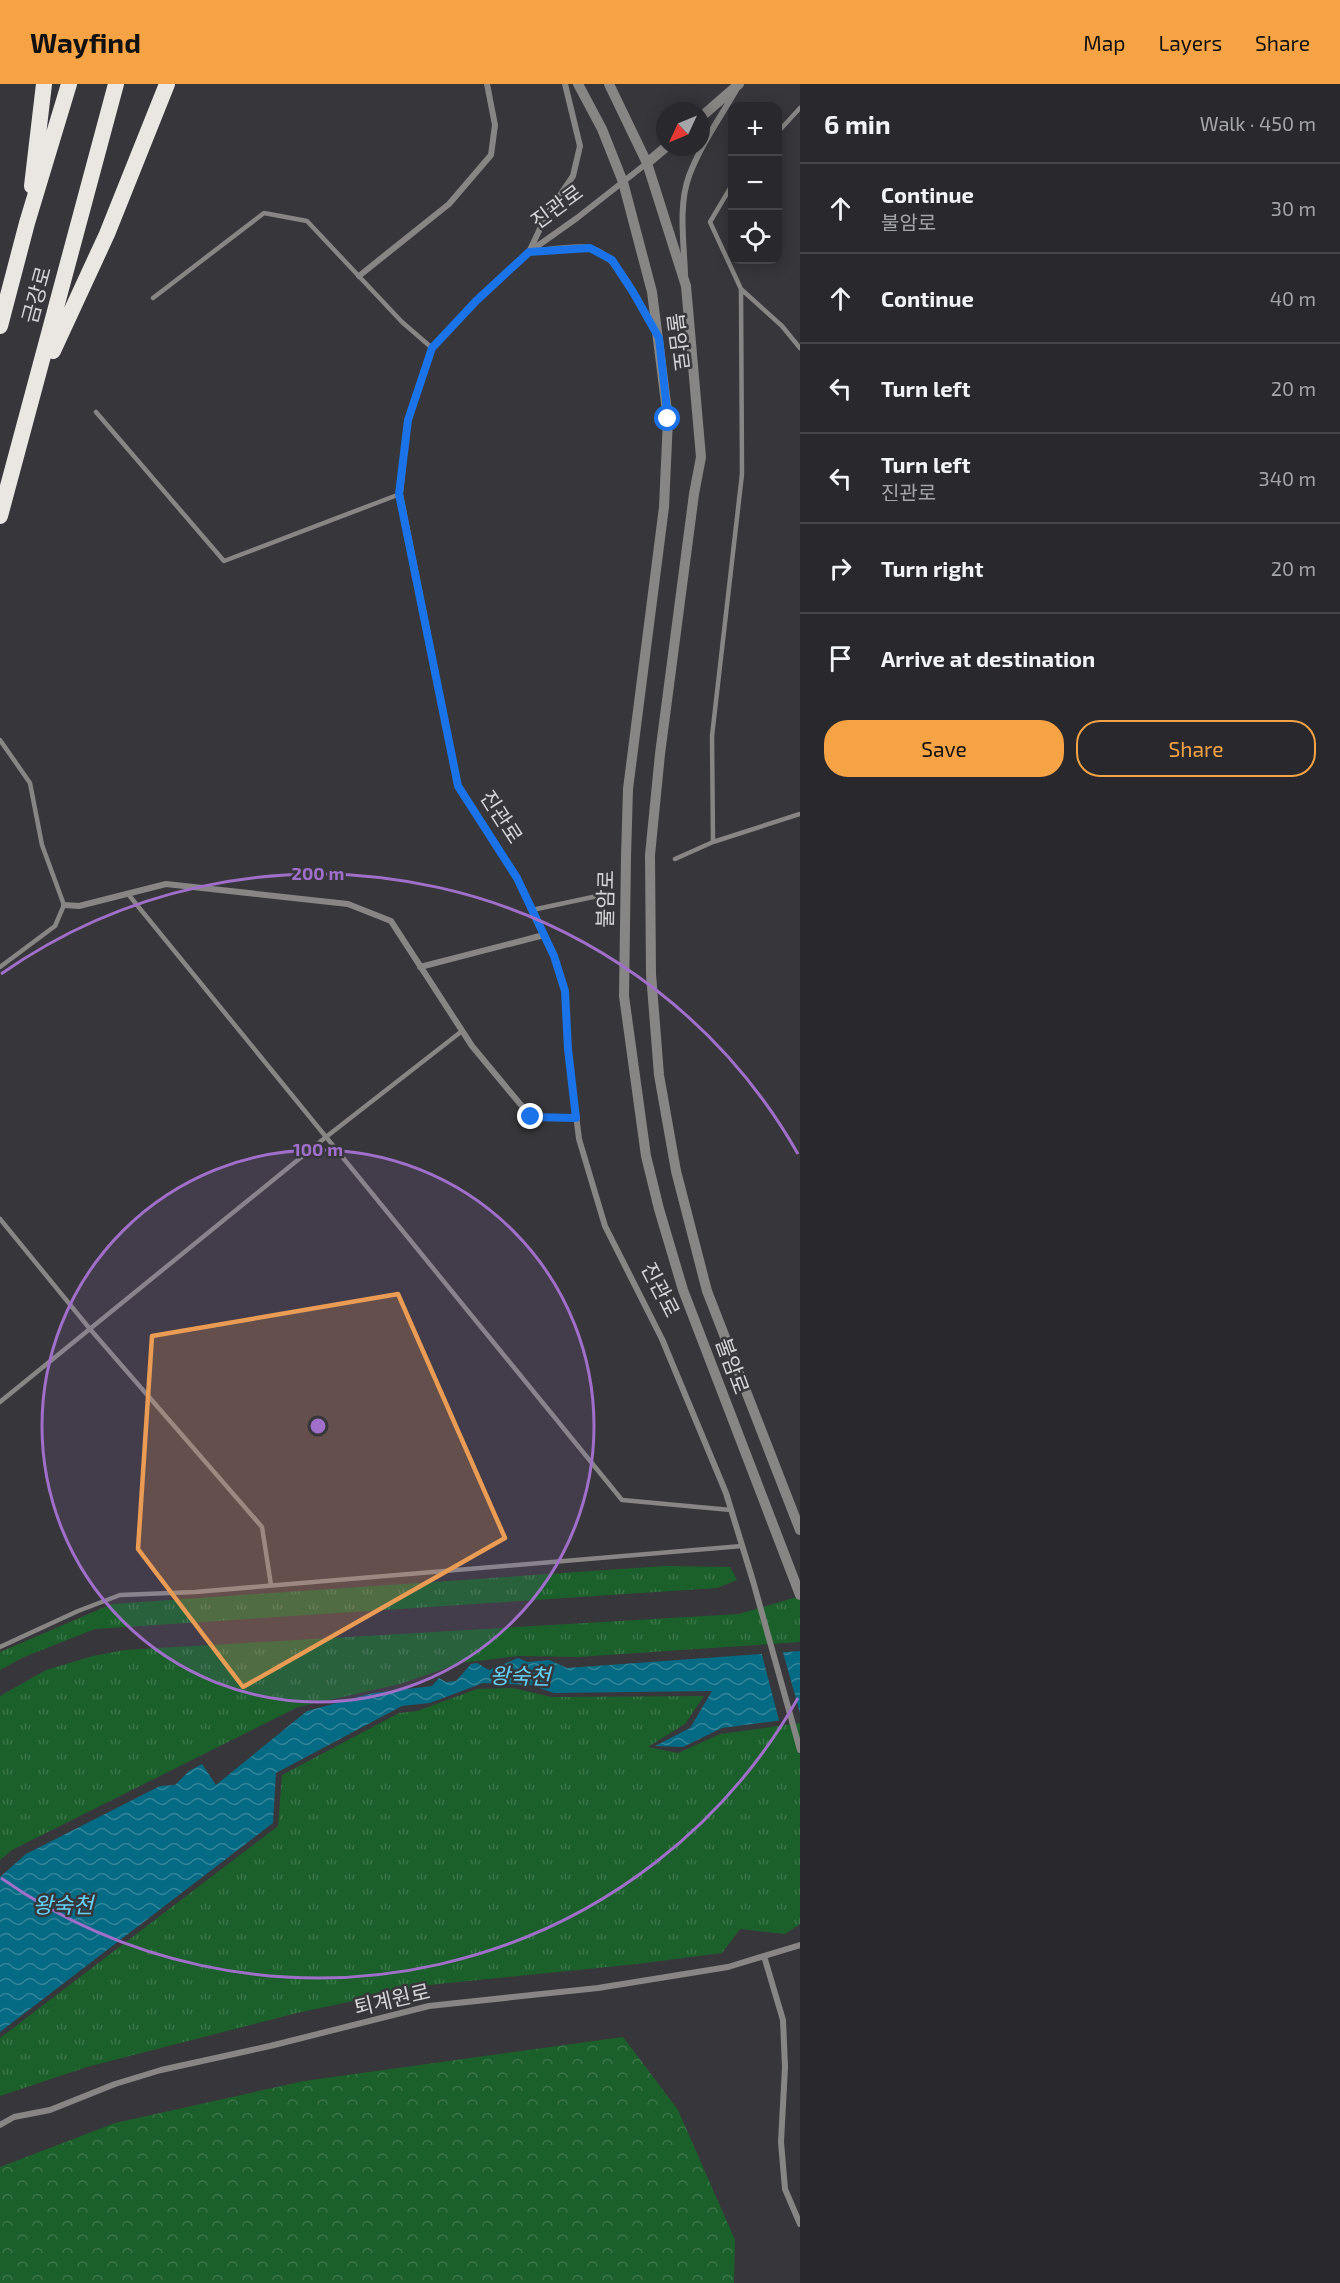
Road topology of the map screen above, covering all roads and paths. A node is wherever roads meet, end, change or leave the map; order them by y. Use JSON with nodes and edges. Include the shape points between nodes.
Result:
{"nodes":[{"id":1,"x":44,"y":84,"type":"edge"},
{"id":2,"x":69,"y":84,"type":"edge"},
{"id":3,"x":116,"y":84,"type":"edge"},
{"id":4,"x":167,"y":84,"type":"edge"},
{"id":5,"x":487,"y":84,"type":"edge"},
{"id":6,"x":565,"y":84,"type":"edge"},
{"id":7,"x":579,"y":84,"type":"edge"},
{"id":8,"x":609,"y":84,"type":"edge"},
{"id":9,"x":739,"y":84,"type":"edge"},
{"id":10,"x":800,"y":108,"type":"edge"},
{"id":11,"x":710,"y":109,"type":"edge"},
{"id":12,"x":782,"y":127,"type":"edge"},
{"id":13,"x":656,"y":156,"type":"edge"},
{"id":14,"x":648,"y":163,"type":"junction"},
{"id":15,"x":623,"y":182,"type":"junction"},
{"id":16,"x":728,"y":192,"type":"edge"},
{"id":17,"x":27,"y":223,"type":"junction"},
{"id":18,"x":529,"y":252,"type":"junction"},
{"id":19,"x":359,"y":276,"type":"junction"},
{"id":20,"x":686,"y":286,"type":"junction"},
{"id":21,"x":741,"y":289,"type":"junction"},
{"id":22,"x":153,"y":298,"type":"dead end"},
{"id":23,"x":0,"y":326,"type":"edge"},
{"id":24,"x":659,"y":338,"type":"junction"},
{"id":25,"x":432,"y":348,"type":"junction"},
{"id":26,"x":800,"y":348,"type":"edge"},
{"id":27,"x":35,"y":390,"type":"junction"},
{"id":28,"x":96,"y":412,"type":"dead end"},
{"id":29,"x":399,"y":494,"type":"junction"},
{"id":30,"x":0,"y":516,"type":"edge"},
{"id":31,"x":0,"y":740,"type":"edge"},
{"id":32,"x":800,"y":814,"type":"edge"},
{"id":33,"x":713,"y":842,"type":"junction"},
{"id":34,"x":675,"y":859,"type":"dead end"},
{"id":35,"x":128,"y":894,"type":"junction"},
{"id":36,"x":607,"y":894,"type":"dead end"},
{"id":37,"x":64,"y":904,"type":"junction"},
{"id":38,"x":532,"y":910,"type":"junction"},
{"id":39,"x":544,"y":935,"type":"junction"},
{"id":40,"x":0,"y":967,"type":"edge"},
{"id":41,"x":420,"y":967,"type":"junction"},
{"id":42,"x":462,"y":1031,"type":"junction"},
{"id":43,"x":576,"y":1118,"type":"junction"},
{"id":44,"x":326,"y":1137,"type":"junction"},
{"id":45,"x":0,"y":1219,"type":"edge"},
{"id":46,"x":90,"y":1329,"type":"junction"},
{"id":47,"x":0,"y":1402,"type":"edge"},
{"id":48,"x":731,"y":1510,"type":"junction"},
{"id":49,"x":800,"y":1530,"type":"edge"},
{"id":50,"x":742,"y":1546,"type":"junction"},
{"id":51,"x":271,"y":1585,"type":"junction"},
{"id":52,"x":800,"y":1595,"type":"edge"},
{"id":53,"x":0,"y":1647,"type":"edge"},
{"id":54,"x":800,"y":1750,"type":"edge"},
{"id":55,"x":800,"y":1945,"type":"edge"},
{"id":56,"x":764,"y":1956,"type":"junction"},
{"id":57,"x":0,"y":2125,"type":"edge"},
{"id":58,"x":800,"y":2224,"type":"edge"}],
"edges":[{"from":1,"to":17,"type":"highway"},
{"from":2,"to":17,"type":"highway","name":"금강로"},
{"from":3,"to":27,"type":"highway","name":"금강로"},
{"from":4,"to":27,"type":"highway","via":[[107,234]]},
{"from":5,"to":19,"type":"street","via":[[495,125],[491,155],[449,204]]},
{"from":6,"to":18,"type":"street","via":[[580,146],[573,176],[546,216]]},
{"from":7,"to":15,"type":"street","name":"불암로"},
{"from":8,"to":14,"type":"street","name":"불암로"},
{"from":9,"to":11,"type":"street"},
{"from":9,"to":20,"type":"street","via":[[688,178],[683,213]]},
{"from":10,"to":12,"type":"lane"},
{"from":13,"to":14,"type":"street","name":"진관로"},
{"from":14,"to":15,"type":"street","name":"진관로"},
{"from":14,"to":20,"type":"street","name":"불암로"},
{"from":15,"to":18,"type":"street","name":"진관로"},
{"from":15,"to":24,"type":"street","name":"불암로","via":[[652,292]]},
{"from":16,"to":21,"type":"lane","via":[[710,222]]},
{"from":17,"to":23,"type":"highway","name":"금강로"},
{"from":18,"to":24,"type":"street","via":[[590,248],[612,260]]},
{"from":18,"to":25,"type":"street","name":"진관로"},
{"from":19,"to":22,"type":"lane","via":[[308,221],[264,213]]},
{"from":19,"to":25,"type":"lane"},
{"from":20,"to":49,"type":"street","name":"불암로","via":[[701,457],[650,855],[651,974],[659,1075],[676,1171],[707,1291]]},
{"from":21,"to":26,"type":"lane"},
{"from":21,"to":33,"type":"lane","via":[[741,474],[712,736]]},
{"from":24,"to":52,"type":"street","name":"불암로","via":[[668,419],[667,468],[628,789],[624,996],[646,1156],[659,1209],[683,1290]]},
{"from":25,"to":29,"type":"street","name":"진관로","via":[[408,420]]},
{"from":27,"to":30,"type":"highway","name":"금강로"},
{"from":28,"to":29,"type":"lane","via":[[224,561]]},
{"from":29,"to":38,"type":"street","name":"진관로","via":[[458,786],[517,878]]},
{"from":31,"to":37,"type":"lane","via":[[30,783],[42,845]]},
{"from":32,"to":33,"type":"lane"},
{"from":33,"to":34,"type":"lane"},
{"from":35,"to":37,"type":"street","via":[[80,906]]},
{"from":35,"to":41,"type":"street","via":[[166,884],[348,904],[391,921]]},
{"from":35,"to":44,"type":"lane"},
{"from":36,"to":38,"type":"lane"},
{"from":37,"to":40,"type":"lane","via":[[55,926]]},
{"from":38,"to":39,"type":"street","name":"진관로"},
{"from":39,"to":41,"type":"street"},
{"from":39,"to":43,"type":"street","name":"진관로","via":[[565,991]]},
{"from":41,"to":42,"type":"street"},
{"from":42,"to":43,"type":"street","via":[[531,1117]]},
{"from":42,"to":44,"type":"lane"},
{"from":43,"to":48,"type":"street","name":"진관로","via":[[605,1226],[662,1339]]},
{"from":44,"to":46,"type":"lane"},
{"from":44,"to":48,"type":"lane","via":[[622,1500]]},
{"from":45,"to":46,"type":"lane"},
{"from":46,"to":47,"type":"lane"},
{"from":46,"to":51,"type":"lane","via":[[262,1527]]},
{"from":48,"to":50,"type":"street","name":"진관로"},
{"from":50,"to":51,"type":"lane"},
{"from":50,"to":54,"type":"street","name":"진관로"},
{"from":51,"to":53,"type":"lane","via":[[120,1595]]},
{"from":55,"to":56,"type":"street","name":"퇴계원로"},
{"from":56,"to":57,"type":"street","name":"퇴계원로","via":[[728,1967],[598,1988],[429,2006],[161,2070],[50,2110],[14,2117]]},
{"from":56,"to":58,"type":"street","via":[[783,2020],[782,2154],[785,2189]]}]}
